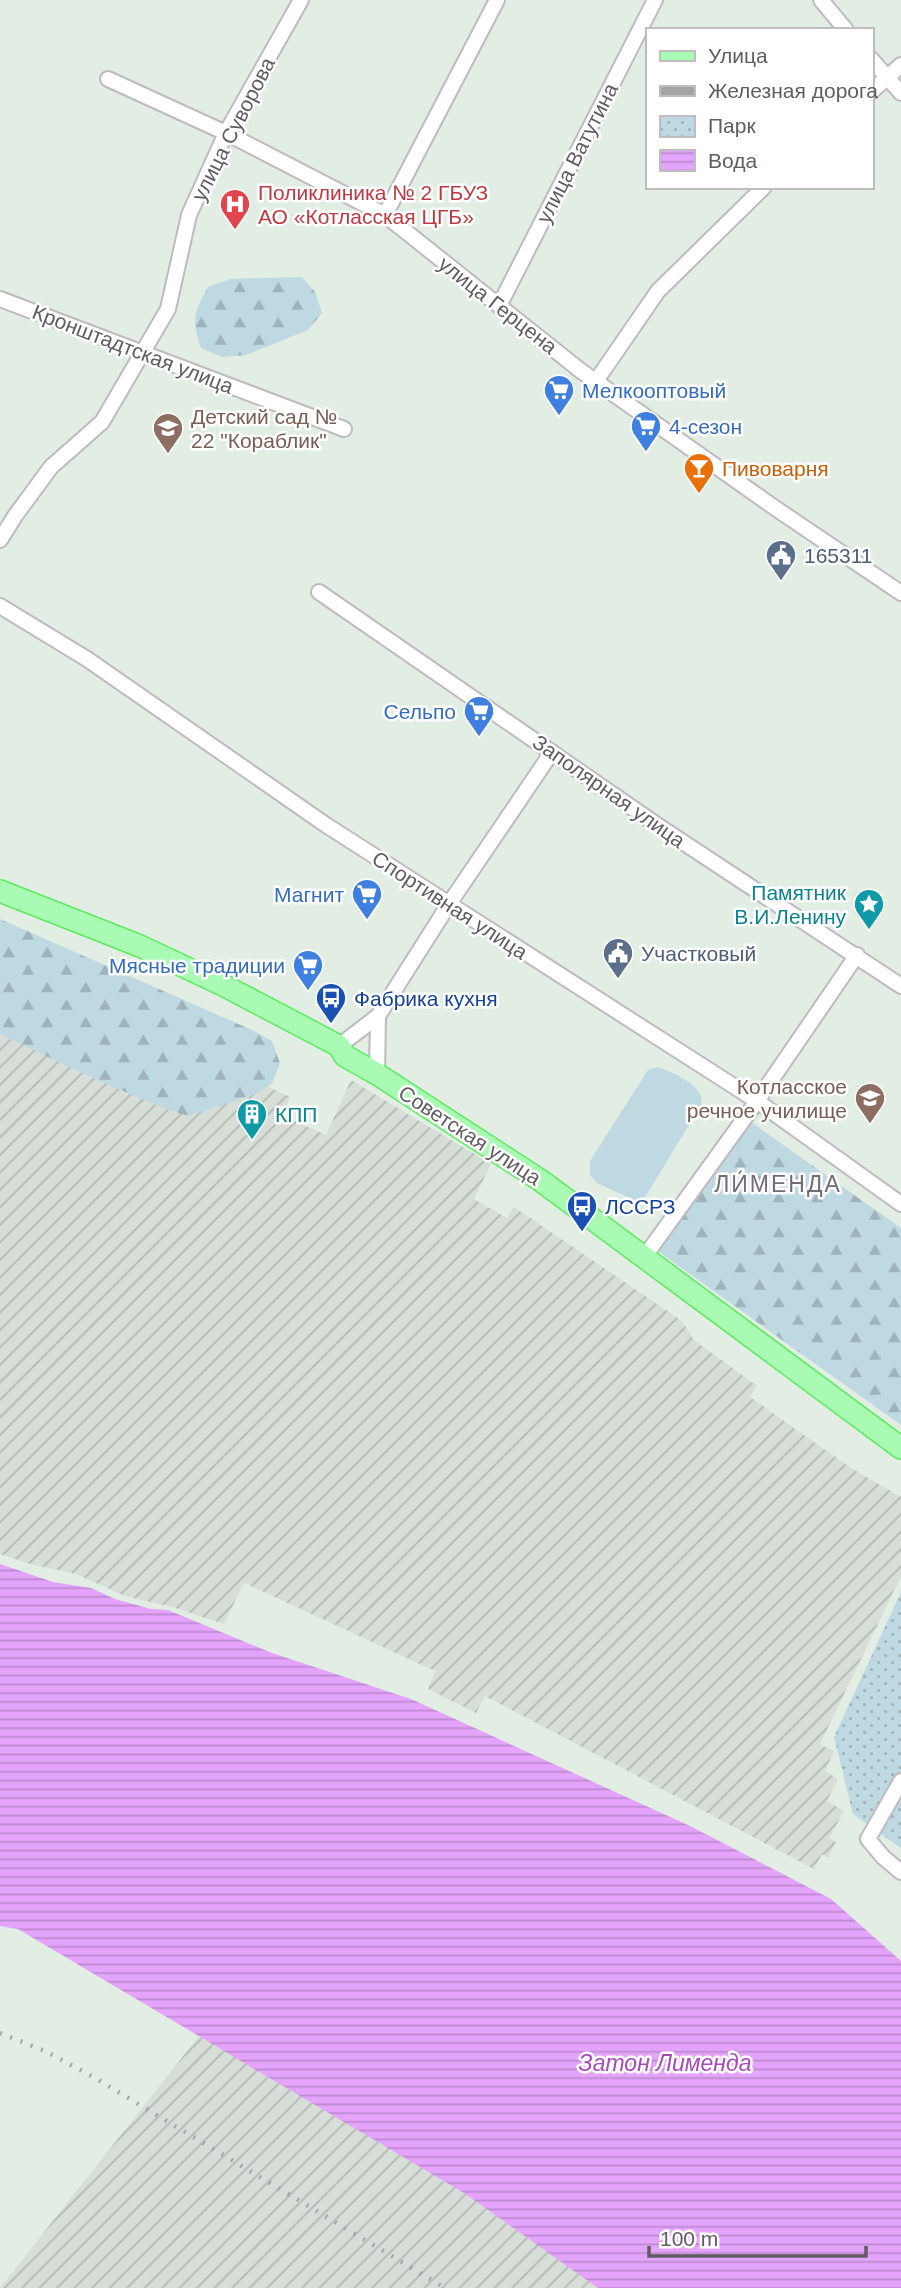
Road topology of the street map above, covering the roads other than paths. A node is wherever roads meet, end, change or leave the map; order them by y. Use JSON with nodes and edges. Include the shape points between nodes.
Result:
{"nodes":[{"id":1,"x":300,"y":0,"type":"edge"},
{"id":2,"x":496,"y":0,"type":"edge"},
{"id":3,"x":654,"y":0,"type":"edge"},
{"id":4,"x":821,"y":0,"type":"edge"},
{"id":5,"x":844,"y":28,"type":"edge"},
{"id":6,"x":873,"y":61,"type":"edge"},
{"id":7,"x":901,"y":65,"type":"edge"},
{"id":8,"x":887,"y":78,"type":"junction"},
{"id":9,"x":108,"y":79,"type":"dead end"},
{"id":10,"x":873,"y":90,"type":"edge"},
{"id":11,"x":901,"y":93,"type":"edge"},
{"id":12,"x":226,"y":133,"type":"junction"},
{"id":13,"x":762,"y":189,"type":"edge"},
{"id":14,"x":385,"y":215,"type":"junction"},
{"id":15,"x":0,"y":299,"type":"edge"},
{"id":16,"x":499,"y":306,"type":"junction"},
{"id":17,"x":143,"y":352,"type":"junction"},
{"id":18,"x":596,"y":381,"type":"junction"},
{"id":19,"x":344,"y":429,"type":"dead end"},
{"id":20,"x":0,"y":540,"type":"edge"},
{"id":21,"x":319,"y":592,"type":"dead end"},
{"id":22,"x":901,"y":593,"type":"edge"},
{"id":23,"x":0,"y":606,"type":"edge"},
{"id":24,"x":552,"y":752,"type":"junction"},
{"id":25,"x":0,"y":891,"type":"edge"},
{"id":26,"x":449,"y":904,"type":"junction"},
{"id":27,"x":856,"y":956,"type":"junction"},
{"id":28,"x":901,"y":986,"type":"edge"},
{"id":29,"x":377,"y":1016,"type":"junction"},
{"id":30,"x":339,"y":1046,"type":"junction"},
{"id":31,"x":377,"y":1074,"type":"junction"},
{"id":32,"x":757,"y":1101,"type":"junction"},
{"id":33,"x":901,"y":1204,"type":"edge"},
{"id":34,"x":645,"y":1256,"type":"junction"},
{"id":35,"x":901,"y":1448,"type":"edge"},
{"id":36,"x":901,"y":1781,"type":"edge"},
{"id":37,"x":901,"y":1872,"type":"edge"}],
"edges":[{"from":1,"to":12,"type":"street","name":"улица Суворова"},
{"from":2,"to":14,"type":"street"},
{"from":3,"to":16,"type":"street","name":"улица Ватутина"},
{"from":4,"to":5,"type":"street"},
{"from":6,"to":8,"type":"street"},
{"from":7,"to":8,"type":"street"},
{"from":8,"to":10,"type":"street"},
{"from":8,"to":11,"type":"street"},
{"from":9,"to":12,"type":"street","name":"улица Герцена"},
{"from":12,"to":14,"type":"street","name":"улица Герцена"},
{"from":12,"to":17,"type":"street","name":"улица Суворова","via":[[190,215],[168,309]]},
{"from":13,"to":18,"type":"street","via":[[658,291]]},
{"from":14,"to":16,"type":"street","name":"улица Герцена"},
{"from":15,"to":17,"type":"street","name":"Кронштадтская улица"},
{"from":16,"to":18,"type":"street","name":"улица Герцена"},
{"from":17,"to":19,"type":"street","name":"Кронштадтская улица"},
{"from":17,"to":20,"type":"street","name":"улица Суворова","via":[[102,422],[51,467]]},
{"from":18,"to":22,"type":"street","name":"улица Герцена"},
{"from":21,"to":24,"type":"street","name":"Заполярная улица"},
{"from":23,"to":26,"type":"street","name":"Спортивная улица","via":[[87,659],[326,825]]},
{"from":24,"to":26,"type":"street"},
{"from":24,"to":27,"type":"street","name":"Заполярная улица"},
{"from":25,"to":30,"type":"main road","name":"Советская улица","via":[[140,946]]},
{"from":26,"to":29,"type":"street"},
{"from":26,"to":32,"type":"street","name":"Спортивная улица"},
{"from":27,"to":28,"type":"street","name":"Заполярная улица"},
{"from":27,"to":32,"type":"street"},
{"from":29,"to":30,"type":"street"},
{"from":29,"to":31,"type":"street"},
{"from":30,"to":31,"type":"main road","name":"Советская улица","via":[[345,1056]]},
{"from":31,"to":34,"type":"main road","name":"Советская улица"},
{"from":32,"to":33,"type":"street","name":"Спортивная улица"},
{"from":32,"to":34,"type":"street"},
{"from":34,"to":35,"type":"main road","name":"Советская улица"},
{"from":36,"to":37,"type":"street","via":[[867,1839]]}]}
